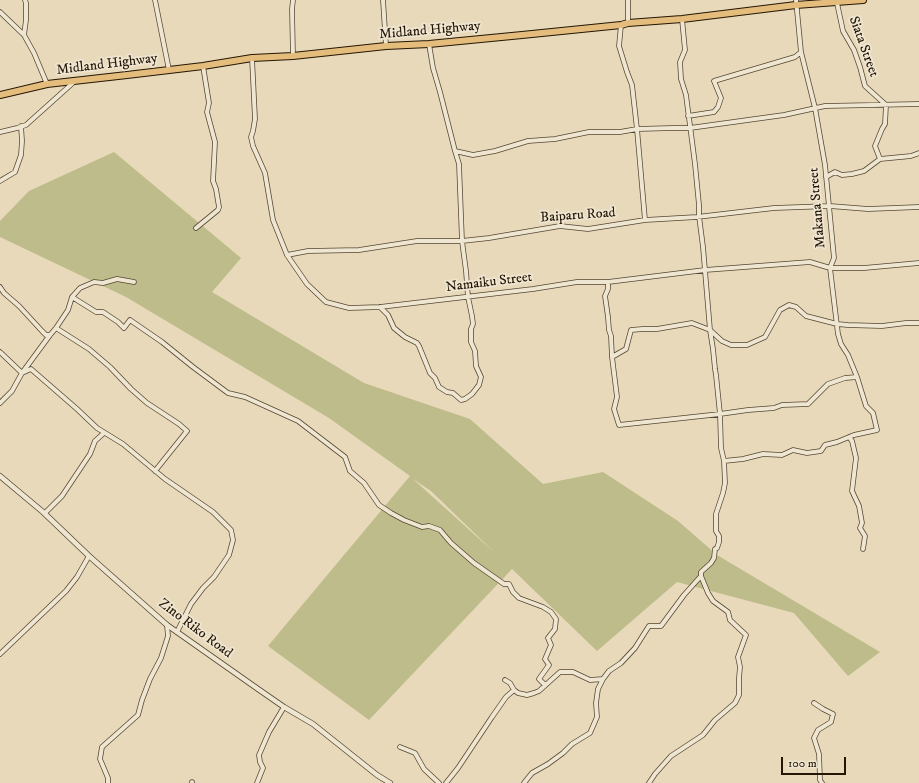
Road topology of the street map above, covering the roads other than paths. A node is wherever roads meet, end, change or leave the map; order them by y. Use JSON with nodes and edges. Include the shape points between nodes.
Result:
{"nodes":[{"id":1,"x":25,"y":0,"type":"edge"},
{"id":2,"x":155,"y":0,"type":"edge"},
{"id":3,"x":293,"y":0,"type":"edge"},
{"id":4,"x":383,"y":0,"type":"edge"},
{"id":5,"x":628,"y":0,"type":"edge"},
{"id":6,"x":863,"y":0,"type":"edge"},
{"id":7,"x":837,"y":2,"type":"junction"},
{"id":8,"x":796,"y":3,"type":"edge"},
{"id":9,"x":0,"y":12,"type":"edge"},
{"id":10,"x":682,"y":19,"type":"junction"},
{"id":11,"x":624,"y":24,"type":"junction"},
{"id":12,"x":24,"y":35,"type":"junction"},
{"id":13,"x":429,"y":44,"type":"junction"},
{"id":14,"x":386,"y":46,"type":"junction"},
{"id":15,"x":801,"y":52,"type":"junction"},
{"id":16,"x":292,"y":56,"type":"junction"},
{"id":17,"x":252,"y":58,"type":"junction"},
{"id":18,"x":203,"y":66,"type":"junction"},
{"id":19,"x":169,"y":70,"type":"junction"},
{"id":20,"x":76,"y":81,"type":"junction"},
{"id":21,"x":47,"y":84,"type":"junction"},
{"id":22,"x":0,"y":95,"type":"edge"},
{"id":23,"x":919,"y":104,"type":"edge"},
{"id":24,"x":886,"y":105,"type":"junction"},
{"id":25,"x":815,"y":108,"type":"junction"},
{"id":26,"x":688,"y":116,"type":"junction"},
{"id":27,"x":21,"y":126,"type":"junction"},
{"id":28,"x":690,"y":128,"type":"junction"},
{"id":29,"x":637,"y":129,"type":"junction"},
{"id":30,"x":0,"y":132,"type":"edge"},
{"id":31,"x":455,"y":151,"type":"junction"},
{"id":32,"x":919,"y":153,"type":"edge"},
{"id":33,"x":880,"y":159,"type":"junction"},
{"id":34,"x":826,"y":178,"type":"junction"},
{"id":35,"x":0,"y":180,"type":"edge"},
{"id":36,"x":830,"y":206,"type":"junction"},
{"id":37,"x":919,"y":207,"type":"edge"},
{"id":38,"x":699,"y":216,"type":"junction"},
{"id":39,"x":645,"y":220,"type":"junction"},
{"id":40,"x":196,"y":228,"type":"dead end"},
{"id":41,"x":462,"y":240,"type":"junction"},
{"id":42,"x":287,"y":255,"type":"junction"},
{"id":43,"x":919,"y":263,"type":"edge"},
{"id":44,"x":830,"y":268,"type":"junction"},
{"id":45,"x":705,"y":270,"type":"junction"},
{"id":46,"x":134,"y":282,"type":"dead end"},
{"id":47,"x":608,"y":282,"type":"junction"},
{"id":48,"x":0,"y":287,"type":"edge"},
{"id":49,"x":72,"y":297,"type":"junction"},
{"id":50,"x":468,"y":298,"type":"junction"},
{"id":51,"x":380,"y":307,"type":"junction"},
{"id":52,"x":919,"y":323,"type":"edge"},
{"id":53,"x":837,"y":324,"type":"junction"},
{"id":54,"x":56,"y":328,"type":"junction"},
{"id":55,"x":710,"y":330,"type":"junction"},
{"id":56,"x":50,"y":336,"type":"junction"},
{"id":57,"x":0,"y":352,"type":"edge"},
{"id":58,"x":612,"y":358,"type":"junction"},
{"id":59,"x":22,"y":374,"type":"junction"},
{"id":60,"x":857,"y":377,"type":"junction"},
{"id":61,"x":0,"y":403,"type":"edge"},
{"id":62,"x":720,"y":414,"type":"junction"},
{"id":63,"x":104,"y":433,"type":"junction"},
{"id":64,"x":849,"y":437,"type":"junction"},
{"id":65,"x":724,"y":460,"type":"junction"},
{"id":66,"x":155,"y":471,"type":"junction"},
{"id":67,"x":0,"y":476,"type":"edge"},
{"id":68,"x":45,"y":513,"type":"junction"},
{"id":69,"x":863,"y":549,"type":"dead end"},
{"id":70,"x":89,"y":556,"type":"junction"},
{"id":71,"x":701,"y":576,"type":"junction"},
{"id":72,"x":167,"y":625,"type":"junction"},
{"id":73,"x":177,"y":632,"type":"junction"},
{"id":74,"x":0,"y":654,"type":"edge"},
{"id":75,"x":603,"y":679,"type":"junction"},
{"id":76,"x":505,"y":680,"type":"dead end"},
{"id":77,"x":545,"y":685,"type":"junction"},
{"id":78,"x":514,"y":690,"type":"junction"},
{"id":79,"x":814,"y":704,"type":"dead end"},
{"id":80,"x":284,"y":707,"type":"junction"},
{"id":81,"x":400,"y":747,"type":"dead end"},
{"id":82,"x":108,"y":783,"type":"edge"},
{"id":83,"x":257,"y":783,"type":"edge"},
{"id":84,"x":390,"y":783,"type":"edge"},
{"id":85,"x":439,"y":783,"type":"edge"},
{"id":86,"x":446,"y":783,"type":"edge"},
{"id":87,"x":524,"y":783,"type":"edge"},
{"id":88,"x":649,"y":783,"type":"edge"},
{"id":89,"x":822,"y":783,"type":"edge"}],
"edges":[{"from":1,"to":12,"type":"street"},
{"from":2,"to":19,"type":"street"},
{"from":3,"to":16,"type":"street"},
{"from":4,"to":14,"type":"street"},
{"from":5,"to":11,"type":"street"},
{"from":6,"to":7,"type":"main road","name":"Midland Highway"},
{"from":7,"to":8,"type":"main road","name":"Midland Highway"},
{"from":7,"to":24,"type":"street","name":"Siata Street","via":[[843,31],[854,50],[865,86]]},
{"from":8,"to":10,"type":"main road","name":"Midland Highway"},
{"from":8,"to":15,"type":"street","name":"Makana Street"},
{"from":9,"to":12,"type":"street"},
{"from":10,"to":11,"type":"main road","name":"Midland Highway"},
{"from":10,"to":26,"type":"street","via":[[685,50],[680,62],[681,79]]},
{"from":11,"to":13,"type":"main road","name":"Midland Highway"},
{"from":11,"to":29,"type":"street","via":[[619,46],[632,85]]},
{"from":12,"to":21,"type":"street"},
{"from":13,"to":14,"type":"main road","name":"Midland Highway"},
{"from":13,"to":31,"type":"street"},
{"from":14,"to":16,"type":"main road","name":"Midland Highway"},
{"from":15,"to":25,"type":"street","name":"Makana Street"},
{"from":15,"to":26,"type":"street","via":[[714,81],[721,98],[718,107],[714,112]]},
{"from":16,"to":17,"type":"main road","name":"Midland Highway"},
{"from":17,"to":18,"type":"main road","name":"Midland Highway"},
{"from":17,"to":42,"type":"street","name":"Namaiku Street","via":[[255,119],[251,137],[265,173],[273,220]]},
{"from":18,"to":19,"type":"main road","name":"Midland Highway"},
{"from":18,"to":40,"type":"street","via":[[208,103],[206,112],[215,142],[213,181],[219,207]]},
{"from":19,"to":20,"type":"main road","name":"Midland Highway"},
{"from":20,"to":21,"type":"main road","name":"Midland Highway"},
{"from":20,"to":27,"type":"street","via":[[26,125]]},
{"from":21,"to":22,"type":"main road","name":"Midland Highway"},
{"from":23,"to":24,"type":"street"},
{"from":24,"to":25,"type":"street"},
{"from":24,"to":33,"type":"street","via":[[885,124],[875,146]]},
{"from":25,"to":28,"type":"street"},
{"from":25,"to":34,"type":"street","name":"Makana Street"},
{"from":26,"to":28,"type":"street"},
{"from":27,"to":30,"type":"street"},
{"from":27,"to":35,"type":"street","via":[[21,155],[15,172]]},
{"from":28,"to":29,"type":"street"},
{"from":28,"to":38,"type":"street"},
{"from":29,"to":31,"type":"street","via":[[589,132],[528,141],[473,155]]},
{"from":29,"to":39,"type":"street"},
{"from":31,"to":41,"type":"street","via":[[459,164]]},
{"from":32,"to":33,"type":"street"},
{"from":33,"to":34,"type":"street","via":[[864,171],[842,175],[835,172]]},
{"from":34,"to":36,"type":"street","name":"Makana Street"},
{"from":36,"to":37,"type":"street","name":"Baiparu Road","via":[[868,209]]},
{"from":36,"to":38,"type":"street","name":"Baiparu Road","via":[[774,208]]},
{"from":36,"to":44,"type":"street","name":"Makana Street","via":[[834,258]]},
{"from":38,"to":39,"type":"street","name":"Baiparu Road"},
{"from":38,"to":45,"type":"street"},
{"from":39,"to":41,"type":"street","name":"Baiparu Road","via":[[588,228],[560,226]]},
{"from":41,"to":42,"type":"street","name":"Baiparu Road","via":[[417,241],[359,250],[308,251]]},
{"from":41,"to":50,"type":"street"},
{"from":42,"to":51,"type":"street","name":"Namaiku Street","via":[[307,284],[326,302],[349,308]]},
{"from":43,"to":44,"type":"street","name":"Namaiku Street"},
{"from":44,"to":45,"type":"street","name":"Namaiku Street","via":[[810,262]]},
{"from":44,"to":53,"type":"street","name":"Makana Street"},
{"from":45,"to":47,"type":"street","name":"Namaiku Street"},
{"from":45,"to":55,"type":"street"},
{"from":46,"to":49,"type":"street","via":[[117,279],[103,283],[94,282],[80,288]]},
{"from":47,"to":50,"type":"street","name":"Namaiku Street","via":[[577,282]]},
{"from":47,"to":58,"type":"street","via":[[605,296]]},
{"from":48,"to":56,"type":"street","via":[[46,335]]},
{"from":49,"to":54,"type":"street","via":[[68,310]]},
{"from":49,"to":77,"type":"street","via":[[96,312],[103,312],[124,328],[130,320],[228,393],[245,397],[298,421],[344,457],[350,471],[364,483],[380,505],[404,520],[440,530],[474,563],[504,584],[509,584],[519,598],[551,612],[556,619],[555,629],[548,638],[551,646],[545,659],[549,665],[539,679]]},
{"from":50,"to":51,"type":"street","name":"Namaiku Street"},
{"from":50,"to":51,"type":"street","via":[[473,324],[471,342],[481,377],[472,394],[461,400],[439,387],[417,343],[394,328],[388,315]]},
{"from":52,"to":53,"type":"street","via":[[882,326]]},
{"from":53,"to":55,"type":"street","via":[[806,316],[796,307],[789,305],[780,310],[765,337],[747,345],[722,341]]},
{"from":53,"to":60,"type":"street","name":"Makana Street","via":[[840,344],[848,355]]},
{"from":54,"to":56,"type":"street"},
{"from":54,"to":66,"type":"street","via":[[89,349],[147,403],[187,431]]},
{"from":55,"to":58,"type":"street","via":[[692,323],[631,330],[626,350]]},
{"from":55,"to":62,"type":"street"},
{"from":56,"to":59,"type":"street"},
{"from":57,"to":59,"type":"street"},
{"from":58,"to":62,"type":"street","via":[[617,397],[614,409],[618,425]]},
{"from":59,"to":61,"type":"street","via":[[12,391]]},
{"from":59,"to":63,"type":"street","via":[[31,370]]},
{"from":60,"to":62,"type":"street","via":[[828,384],[808,404]]},
{"from":60,"to":64,"type":"street","name":"Makana Street","via":[[866,406],[873,413],[877,430]]},
{"from":62,"to":65,"type":"street"},
{"from":63,"to":66,"type":"street","via":[[123,444]]},
{"from":63,"to":68,"type":"street","via":[[95,441],[90,454],[62,496]]},
{"from":64,"to":65,"type":"street","via":[[825,445],[821,451],[807,453],[793,450],[782,454]]},
{"from":64,"to":69,"type":"street","via":[[856,458],[852,491],[859,506],[862,523],[860,528],[865,536]]},
{"from":65,"to":71,"type":"street","via":[[725,483],[716,514],[719,542],[714,558]]},
{"from":66,"to":73,"type":"street","via":[[213,512],[231,530],[233,540],[230,555],[191,604]]},
{"from":67,"to":68,"type":"street","name":"Zino Riko Road"},
{"from":68,"to":70,"type":"street","name":"Zino Riko Road"},
{"from":70,"to":72,"type":"street","name":"Zino Riko Road"},
{"from":70,"to":74,"type":"street","via":[[66,591]]},
{"from":71,"to":75,"type":"street","via":[[661,626],[649,626],[635,648]]},
{"from":71,"to":88,"type":"street","via":[[713,601],[728,612],[730,620],[746,635],[738,657],[739,695],[735,703],[715,720],[703,735],[671,756]]},
{"from":72,"to":73,"type":"street","name":"Zino Riko Road"},
{"from":72,"to":82,"type":"street","via":[[168,636],[161,658],[150,679],[138,715],[102,747],[100,759]]},
{"from":73,"to":80,"type":"street","name":"Zino Riko Road"},
{"from":75,"to":77,"type":"street","via":[[590,680],[573,672],[560,672]]},
{"from":75,"to":87,"type":"street","via":[[598,689],[597,717],[590,733],[532,773]]},
{"from":76,"to":78,"type":"street"},
{"from":77,"to":78,"type":"street","via":[[539,691],[527,695]]},
{"from":78,"to":86,"type":"street"},
{"from":79,"to":89,"type":"street","via":[[833,714],[831,722],[818,730],[814,738],[819,754]]},
{"from":80,"to":83,"type":"street","via":[[259,755],[263,768]]},
{"from":80,"to":84,"type":"street","name":"Zino Riko Road","via":[[313,724]]},
{"from":81,"to":85,"type":"street","via":[[414,753],[424,769]]}]}
